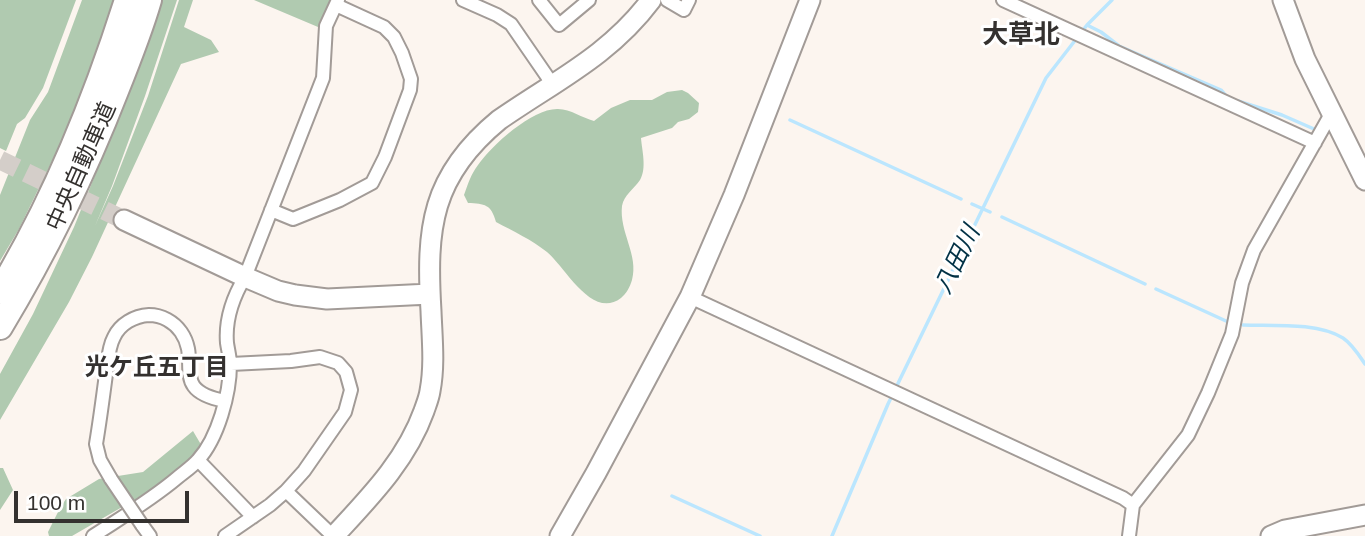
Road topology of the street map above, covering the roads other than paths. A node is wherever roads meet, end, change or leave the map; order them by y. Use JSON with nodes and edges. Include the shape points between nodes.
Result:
{"nodes":[{"id":1,"x":127,"y":0,"type":"edge"},
{"id":2,"x":149,"y":0,"type":"edge"},
{"id":3,"x":463,"y":0,"type":"edge"},
{"id":4,"x":539,"y":0,"type":"edge"},
{"id":5,"x":589,"y":0,"type":"edge"},
{"id":6,"x":651,"y":0,"type":"edge"},
{"id":7,"x":667,"y":0,"type":"edge"},
{"id":8,"x":689,"y":0,"type":"edge"},
{"id":9,"x":810,"y":0,"type":"edge"},
{"id":10,"x":1003,"y":0,"type":"edge"},
{"id":11,"x":1283,"y":0,"type":"edge"},
{"id":12,"x":337,"y":2,"type":"edge"},
{"id":13,"x":553,"y":85,"type":"junction"},
{"id":14,"x":1331,"y":114,"type":"junction"},
{"id":15,"x":1315,"y":143,"type":"junction"},
{"id":16,"x":1364,"y":176,"type":"edge"},
{"id":17,"x":271,"y":210,"type":"junction"},
{"id":18,"x":124,"y":220,"type":"tunnel mouth"},
{"id":19,"x":246,"y":277,"type":"junction"},
{"id":20,"x":0,"y":290,"type":"edge"},
{"id":21,"x":430,"y":295,"type":"junction"},
{"id":22,"x":690,"y":297,"type":"junction"},
{"id":23,"x":0,"y":327,"type":"edge"},
{"id":24,"x":230,"y":363,"type":"junction"},
{"id":25,"x":225,"y":401,"type":"junction"},
{"id":26,"x":198,"y":460,"type":"junction"},
{"id":27,"x":286,"y":491,"type":"junction"},
{"id":28,"x":1133,"y":505,"type":"junction"},
{"id":29,"x":1365,"y":514,"type":"edge"},
{"id":30,"x":253,"y":517,"type":"junction"},
{"id":31,"x":146,"y":531,"type":"edge"},
{"id":32,"x":93,"y":536,"type":"edge"},
{"id":33,"x":225,"y":536,"type":"edge"},
{"id":34,"x":334,"y":536,"type":"edge"},
{"id":35,"x":560,"y":536,"type":"edge"},
{"id":36,"x":1129,"y":536,"type":"edge"},
{"id":37,"x":1271,"y":536,"type":"edge"}],
"edges":[{"from":1,"to":20,"type":"highway","name":"中央自動車道","via":[[76,140]]},
{"from":2,"to":23,"type":"highway","name":"中央自動車道","via":[[95,145]]},
{"from":3,"to":13,"type":"street","via":[[511,24]]},
{"from":4,"to":5,"type":"street","via":[[559,25]]},
{"from":6,"to":13,"type":"street","via":[[611,44]]},
{"from":7,"to":8,"type":"street","via":[[684,10]]},
{"from":9,"to":22,"type":"street"},
{"from":10,"to":15,"type":"street"},
{"from":11,"to":14,"type":"street"},
{"from":12,"to":17,"type":"street","via":[[326,26],[323,78]]},
{"from":12,"to":17,"type":"street","via":[[394,37],[411,79],[410,90],[372,183],[293,219]]},
{"from":13,"to":21,"type":"street","via":[[486,130],[450,176],[433,221]]},
{"from":14,"to":15,"type":"street"},
{"from":14,"to":16,"type":"street"},
{"from":15,"to":28,"type":"street","via":[[1254,250],[1232,334],[1188,435]]},
{"from":17,"to":19,"type":"street"},
{"from":18,"to":19,"type":"street"},
{"from":19,"to":21,"type":"street","via":[[310,298]]},
{"from":19,"to":24,"type":"street","via":[[229,311]]},
{"from":21,"to":34,"type":"street","via":[[430,393],[418,426],[399,461]]},
{"from":22,"to":28,"type":"street"},
{"from":22,"to":35,"type":"street"},
{"from":24,"to":25,"type":"street"},
{"from":24,"to":27,"type":"street","via":[[320,357],[338,363],[346,372],[351,390],[345,412]]},
{"from":25,"to":26,"type":"street","via":[[219,423]]},
{"from":25,"to":31,"type":"street","bridge":true,"via":[[200,393],[193,385],[184,336],[161,316],[129,320],[120,327],[110,345],[96,444],[100,460]]},
{"from":26,"to":30,"type":"street"},
{"from":26,"to":32,"type":"street","via":[[158,494]]},
{"from":27,"to":30,"type":"street"},
{"from":27,"to":34,"type":"street"},
{"from":28,"to":36,"type":"street"},
{"from":29,"to":37,"type":"street"},
{"from":30,"to":33,"type":"street"}]}
